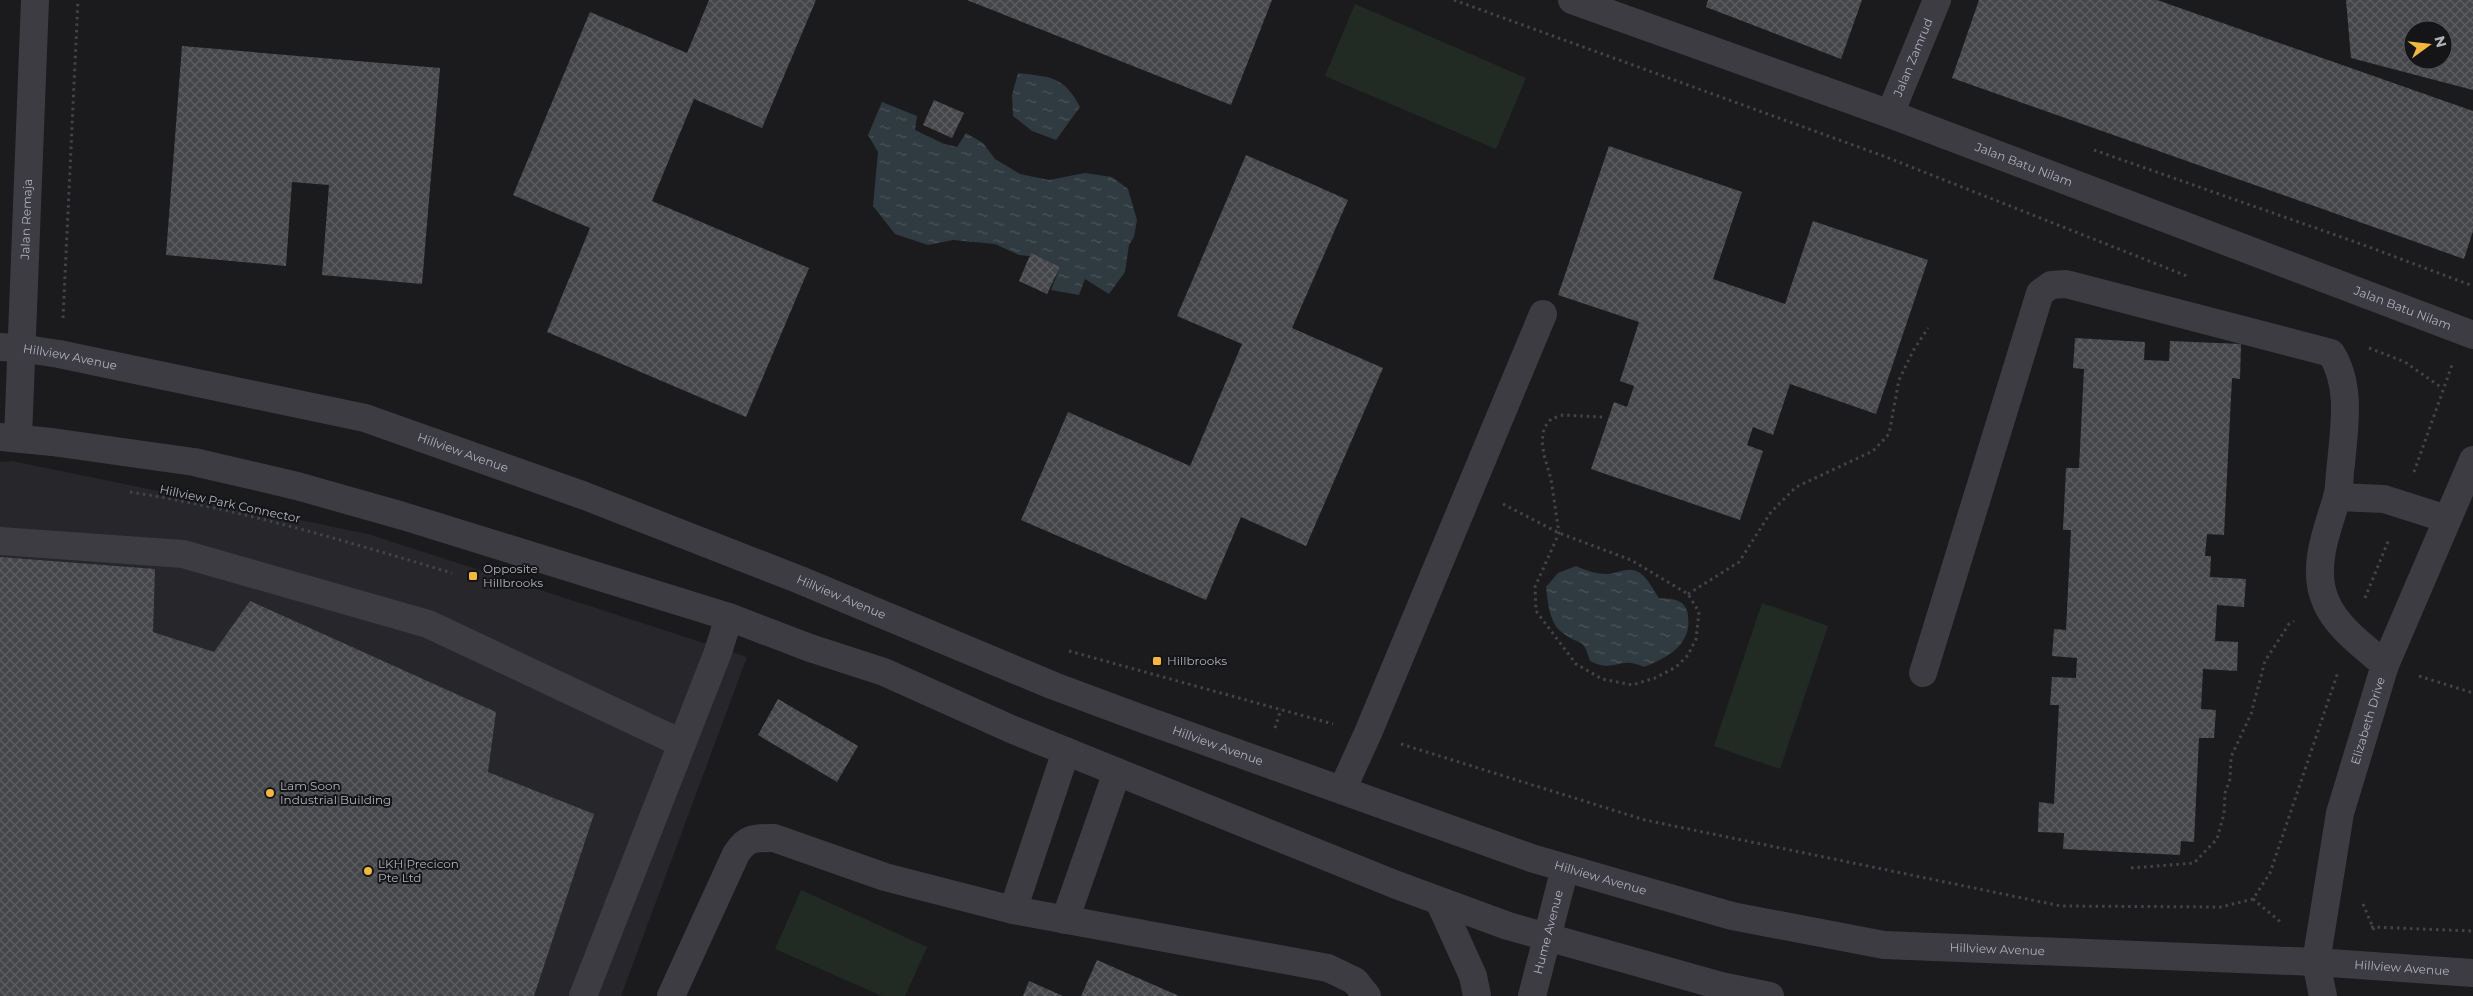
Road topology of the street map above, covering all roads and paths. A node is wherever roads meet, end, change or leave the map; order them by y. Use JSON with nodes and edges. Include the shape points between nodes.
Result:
{"nodes":[{"id":1,"x":35,"y":0,"type":"edge"},
{"id":2,"x":78,"y":0,"type":"edge"},
{"id":3,"x":1454,"y":0,"type":"edge"},
{"id":4,"x":1572,"y":0,"type":"edge"},
{"id":5,"x":1938,"y":0,"type":"edge"},
{"id":6,"x":1890,"y":114,"type":"junction"},
{"id":7,"x":2192,"y":278,"type":"dead end"},
{"id":8,"x":1543,"y":314,"type":"dead end"},
{"id":9,"x":63,"y":326,"type":"dead end"},
{"id":10,"x":1928,"y":328,"type":"dead end"},
{"id":11,"x":2473,"y":335,"type":"edge"},
{"id":12,"x":10,"y":347,"type":"edge"},
{"id":13,"x":2368,"y":347,"type":"dead end"},
{"id":14,"x":2442,"y":388,"type":"dead end"},
{"id":15,"x":1602,"y":417,"type":"dead end"},
{"id":16,"x":9,"y":437,"type":"edge"},
{"id":17,"x":2473,"y":460,"type":"edge"},
{"id":18,"x":1468,"y":490,"type":"junction"},
{"id":19,"x":120,"y":491,"type":"dead end"},
{"id":20,"x":2337,"y":497,"type":"junction"},
{"id":21,"x":2447,"y":519,"type":"junction"},
{"id":22,"x":1559,"y":533,"type":"junction"},
{"id":23,"x":0,"y":541,"type":"edge"},
{"id":24,"x":452,"y":572,"type":"dead end"},
{"id":25,"x":1688,"y":594,"type":"junction"},
{"id":26,"x":729,"y":617,"type":"junction"},
{"id":27,"x":2296,"y":620,"type":"dead end"},
{"id":28,"x":2385,"y":665,"type":"junction"},
{"id":29,"x":2424,"y":668,"type":"dead end"},
{"id":30,"x":1923,"y":673,"type":"dead end"},
{"id":31,"x":2420,"y":677,"type":"junction"},
{"id":32,"x":2417,"y":686,"type":"dead end"},
{"id":33,"x":2473,"y":693,"type":"edge"},
{"id":34,"x":681,"y":744,"type":"junction"},
{"id":35,"x":1066,"y":751,"type":"junction"},
{"id":36,"x":1117,"y":772,"type":"junction"},
{"id":37,"x":1342,"y":790,"type":"junction"},
{"id":38,"x":1565,"y":868,"type":"junction"},
{"id":39,"x":2131,"y":868,"type":"dead end"},
{"id":40,"x":2363,"y":896,"type":"dead end"},
{"id":41,"x":1439,"y":900,"type":"junction"},
{"id":42,"x":1013,"y":910,"type":"junction"},
{"id":43,"x":1065,"y":920,"type":"junction"},
{"id":44,"x":1548,"y":939,"type":"junction"},
{"id":45,"x":2316,"y":962,"type":"junction"},
{"id":46,"x":2400,"y":968,"type":"junction"},
{"id":47,"x":2473,"y":973,"type":"edge"},
{"id":48,"x":1720,"y":986,"type":"junction"},
{"id":49,"x":583,"y":996,"type":"edge"},
{"id":50,"x":671,"y":996,"type":"edge"},
{"id":51,"x":1367,"y":996,"type":"edge"},
{"id":52,"x":1478,"y":996,"type":"edge"},
{"id":53,"x":1532,"y":996,"type":"edge"},
{"id":54,"x":1687,"y":996,"type":"edge"},
{"id":55,"x":1770,"y":996,"type":"edge"},
{"id":56,"x":2323,"y":996,"type":"edge"}],
"edges":[{"from":1,"to":12,"type":"street","name":"Jalan Remaja"},
{"from":2,"to":9,"type":"path"},
{"from":3,"to":7,"type":"path","via":[[1886,157]]},
{"from":4,"to":6,"type":"street","name":"Jalan Batu Nilam"},
{"from":5,"to":6,"type":"street","name":"Jalan Zamrud"},
{"from":6,"to":11,"type":"street","name":"Jalan Batu Nilam"},
{"from":8,"to":18,"type":"street"},
{"from":10,"to":25,"type":"path","via":[[1899,380],[1889,434],[1873,451],[1796,487],[1771,512],[1739,562]]},
{"from":12,"to":16,"type":"street","name":"Jalan Remaja"},
{"from":12,"to":37,"type":"street","name":"Hillview Avenue","via":[[365,418],[585,496],[800,580],[1054,686]]},
{"from":13,"to":14,"type":"path","via":[[2405,362]]},
{"from":15,"to":22,"type":"path","via":[[1563,415],[1552,419],[1544,428],[1544,455]]},
{"from":16,"to":26,"type":"street","via":[[194,462],[297,486]]},
{"from":17,"to":21,"type":"street","name":"Elizabeth Drive"},
{"from":18,"to":22,"type":"path","via":[[1512,508]]},
{"from":18,"to":37,"type":"street"},
{"from":19,"to":24,"type":"path","name":"Hillview Park Connector","via":[[188,501],[290,524]]},
{"from":20,"to":21,"type":"street","via":[[2384,499]]},
{"from":20,"to":28,"type":"street","via":[[2322,551],[2320,578],[2325,601],[2339,625]]},
{"from":20,"to":30,"type":"street","via":[[2346,411],[2340,367],[2331,353],[2066,284],[2051,285],[2040,293]]},
{"from":21,"to":28,"type":"street","name":"Elizabeth Drive"},
{"from":22,"to":25,"type":"path","via":[[1631,560]]},
{"from":22,"to":25,"type":"path","via":[[1535,587],[1536,611],[1576,664],[1602,679],[1632,685],[1676,667],[1688,655],[1696,639],[1698,612]]},
{"from":23,"to":34,"type":"street","via":[[183,554],[428,624]]},
{"from":26,"to":34,"type":"street"},
{"from":26,"to":35,"type":"street","via":[[884,672]]},
{"from":27,"to":39,"type":"path","via":[[2289,624],[2265,661],[2251,714],[2231,757],[2230,779],[2217,839],[2194,863]]},
{"from":28,"to":31,"type":"path"},
{"from":28,"to":45,"type":"street","name":"Elizabeth Drive","via":[[2340,813]]},
{"from":29,"to":31,"type":"path"},
{"from":31,"to":32,"type":"path"},
{"from":31,"to":33,"type":"path"},
{"from":34,"to":49,"type":"street"},
{"from":35,"to":36,"type":"street"},
{"from":35,"to":42,"type":"street"},
{"from":36,"to":41,"type":"street"},
{"from":36,"to":43,"type":"street"},
{"from":37,"to":38,"type":"street","name":"Hillview Avenue"},
{"from":38,"to":44,"type":"street","name":"Hume Avenue"},
{"from":38,"to":45,"type":"street","name":"Hillview Avenue","via":[[1732,916],[1884,945]]},
{"from":40,"to":46,"type":"path","via":[[2376,935]]},
{"from":41,"to":44,"type":"street"},
{"from":41,"to":52,"type":"street","via":[[1473,976]]},
{"from":42,"to":43,"type":"street"},
{"from":42,"to":50,"type":"street","via":[[885,877],[774,838],[755,838],[743,843],[736,854]]},
{"from":43,"to":51,"type":"street","via":[[1328,968],[1355,981]]},
{"from":44,"to":48,"type":"street"},
{"from":44,"to":53,"type":"street","name":"Hume Avenue"},
{"from":45,"to":46,"type":"street","name":"Hillview Avenue"},
{"from":45,"to":56,"type":"street","name":"Elizabeth Drive"},
{"from":46,"to":47,"type":"street","name":"Hillview Avenue"},
{"from":48,"to":54,"type":"street"},
{"from":48,"to":55,"type":"street"}]}
